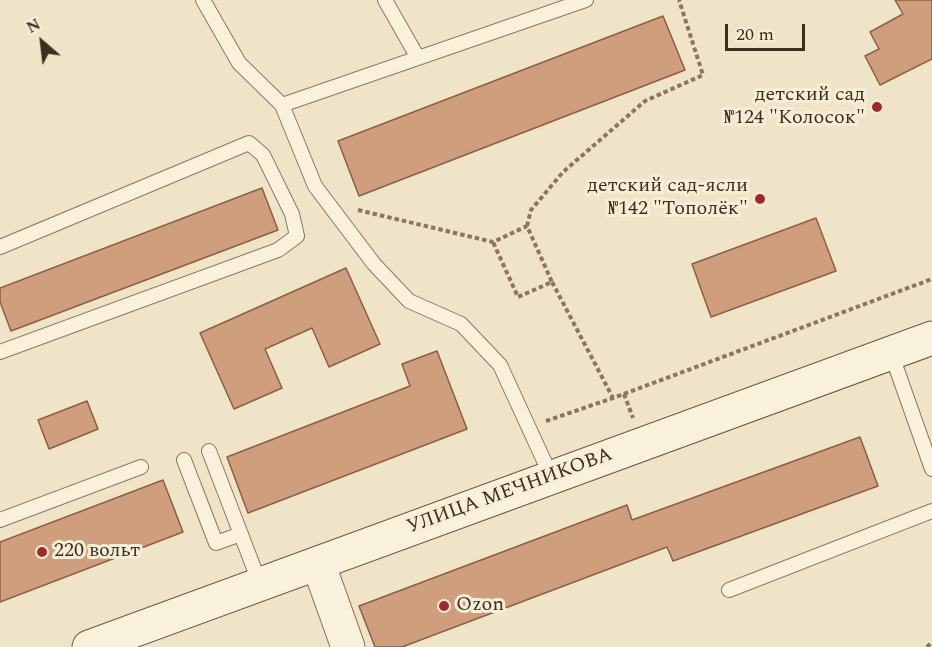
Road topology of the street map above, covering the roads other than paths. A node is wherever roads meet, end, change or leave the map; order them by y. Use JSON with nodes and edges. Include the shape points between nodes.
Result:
{"nodes":[{"id":1,"x":203,"y":0,"type":"edge"},
{"id":2,"x":385,"y":0,"type":"edge"},
{"id":3,"x":586,"y":0,"type":"edge"},
{"id":4,"x":418,"y":58,"type":"junction"},
{"id":5,"x":282,"y":105,"type":"junction"},
{"id":6,"x":0,"y":247,"type":"edge"},
{"id":7,"x":932,"y":338,"type":"edge"},
{"id":8,"x":0,"y":352,"type":"edge"},
{"id":9,"x":891,"y":353,"type":"junction"},
{"id":10,"x":209,"y":451,"type":"dead end"},
{"id":11,"x":184,"y":460,"type":"dead end"},
{"id":12,"x":141,"y":467,"type":"dead end"},
{"id":13,"x":932,"y":469,"type":"edge"},
{"id":14,"x":551,"y":476,"type":"junction"},
{"id":15,"x":932,"y":511,"type":"edge"},
{"id":16,"x":0,"y":520,"type":"edge"},
{"id":17,"x":241,"y":534,"type":"junction"},
{"id":18,"x":318,"y":563,"type":"junction"},
{"id":19,"x":260,"y":584,"type":"junction"},
{"id":20,"x":729,"y":590,"type":"dead end"},
{"id":21,"x":89,"y":647,"type":"edge"},
{"id":22,"x":348,"y":647,"type":"edge"}],
"edges":[{"from":1,"to":5,"type":"lane","via":[[239,63]]},
{"from":2,"to":4,"type":"lane"},
{"from":3,"to":4,"type":"lane"},
{"from":4,"to":5,"type":"lane"},
{"from":5,"to":14,"type":"lane","via":[[315,186],[374,264],[409,301],[461,324],[500,364]]},
{"from":6,"to":8,"type":"lane","via":[[249,143],[263,155],[292,214],[297,236],[278,250]]},
{"from":7,"to":9,"type":"main road","name":"УЛИЦА МЕЧНИКОВА"},
{"from":9,"to":13,"type":"lane"},
{"from":9,"to":14,"type":"main road","name":"УЛИЦА МЕЧНИКОВА"},
{"from":10,"to":17,"type":"lane"},
{"from":11,"to":17,"type":"lane","via":[[216,543]]},
{"from":12,"to":16,"type":"lane"},
{"from":14,"to":18,"type":"main road","name":"УЛИЦА МЕЧНИКОВА"},
{"from":15,"to":20,"type":"lane"},
{"from":17,"to":19,"type":"lane"},
{"from":18,"to":19,"type":"main road","name":"УЛИЦА МЕЧНИКОВА"},
{"from":18,"to":22,"type":"main road"},
{"from":19,"to":21,"type":"main road","name":"УЛИЦА МЕЧНИКОВА"}]}
